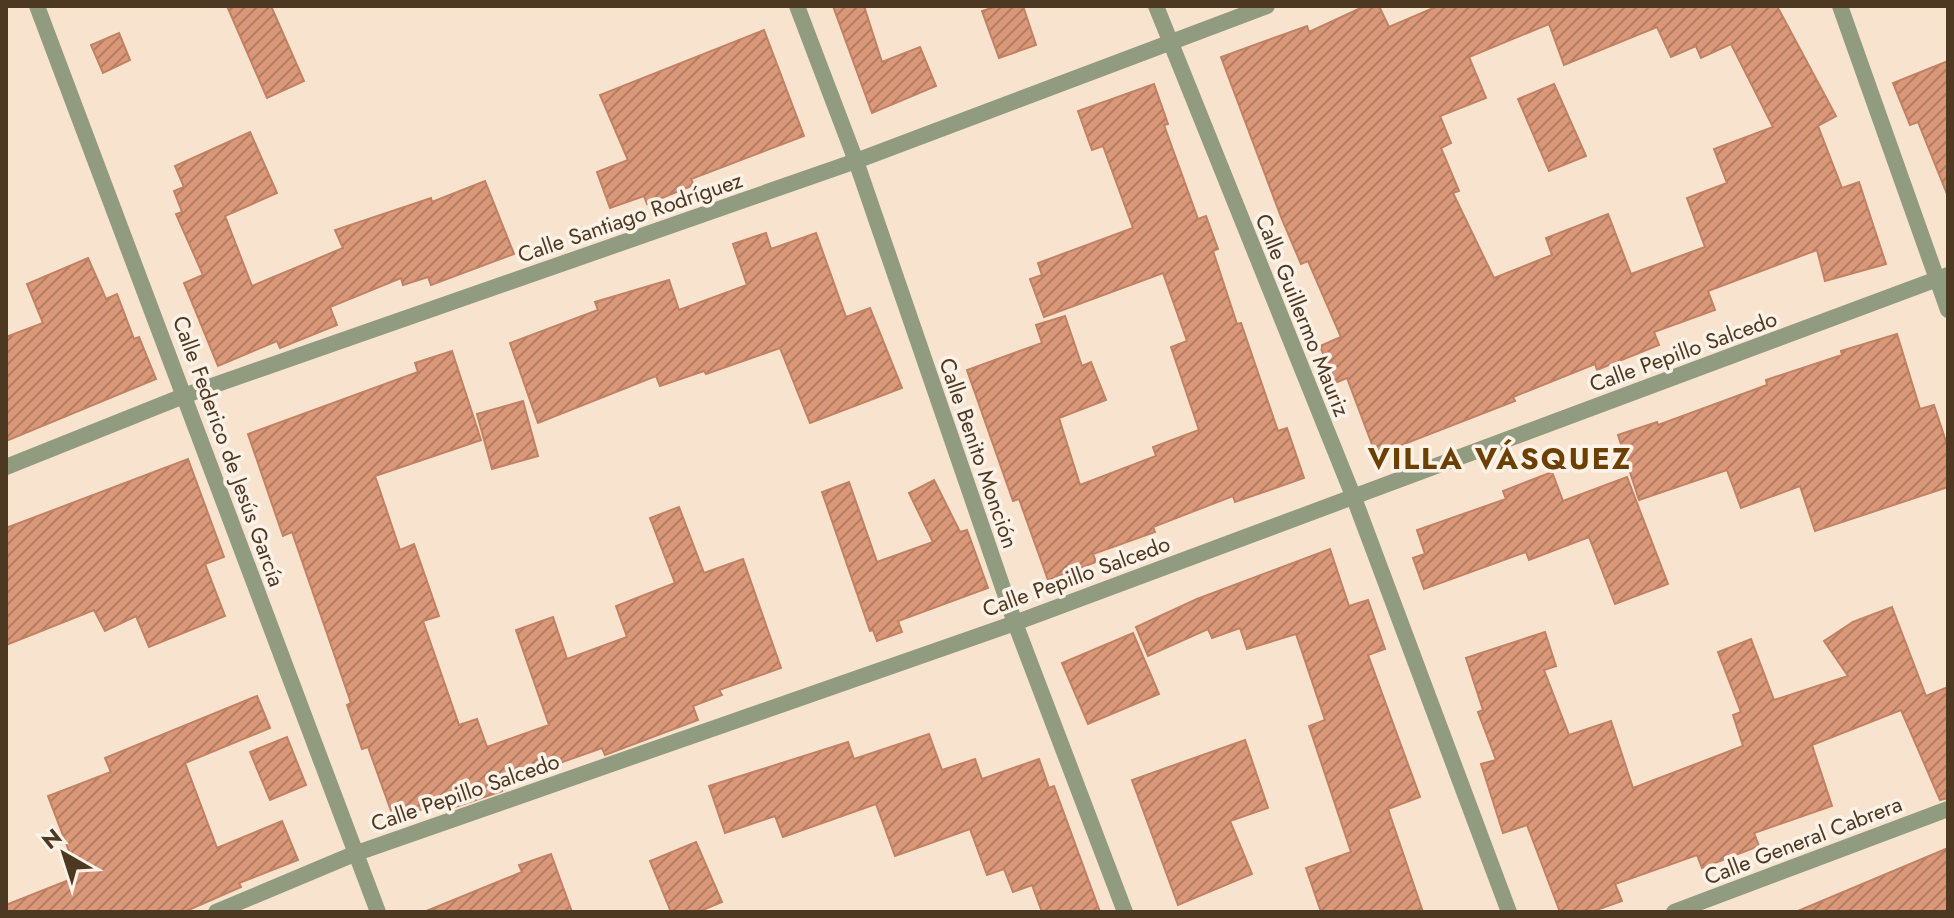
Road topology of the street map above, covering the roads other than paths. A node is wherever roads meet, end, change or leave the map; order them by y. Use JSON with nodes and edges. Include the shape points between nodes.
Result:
{"nodes":[{"id":1,"x":37,"y":6,"type":"edge"},
{"id":2,"x":797,"y":6,"type":"edge"},
{"id":3,"x":1156,"y":6,"type":"edge"},
{"id":4,"x":1267,"y":6,"type":"edge"},
{"id":5,"x":1840,"y":6,"type":"edge"},
{"id":6,"x":1169,"y":43,"type":"junction"},
{"id":7,"x":856,"y":161,"type":"junction"},
{"id":8,"x":1943,"y":278,"type":"edge"},
{"id":9,"x":1948,"y":310,"type":"edge"},
{"id":10,"x":186,"y":395,"type":"junction"},
{"id":11,"x":6,"y":467,"type":"edge"},
{"id":12,"x":1354,"y":498,"type":"junction"},
{"id":13,"x":1015,"y":623,"type":"junction"},
{"id":14,"x":1948,"y":809,"type":"edge"},
{"id":15,"x":354,"y":854,"type":"junction"},
{"id":16,"x":216,"y":912,"type":"edge"},
{"id":17,"x":378,"y":912,"type":"edge"},
{"id":18,"x":1125,"y":912,"type":"edge"},
{"id":19,"x":1509,"y":912,"type":"edge"},
{"id":20,"x":1674,"y":912,"type":"edge"}],
"edges":[{"from":1,"to":10,"type":"street","name":"Calle Federico de Jesús García"},
{"from":2,"to":7,"type":"street","name":"Calle Benito Monción"},
{"from":3,"to":6,"type":"street","name":"Calle Guillermo Mauriz"},
{"from":4,"to":6,"type":"street","name":"Calle Santiago Rodríguez"},
{"from":5,"to":8,"type":"street"},
{"from":6,"to":7,"type":"street","name":"Calle Santiago Rodríguez"},
{"from":6,"to":12,"type":"street","name":"Calle Guillermo Mauriz"},
{"from":7,"to":10,"type":"street","name":"Calle Santiago Rodríguez"},
{"from":7,"to":13,"type":"street","name":"Calle Benito Monción"},
{"from":8,"to":9,"type":"street"},
{"from":8,"to":12,"type":"street","name":"Calle Pepillo Salcedo"},
{"from":10,"to":11,"type":"street","name":"Calle Santiago Rodríguez"},
{"from":10,"to":15,"type":"street","name":"Calle Federico de Jesús García"},
{"from":12,"to":13,"type":"street","name":"Calle Pepillo Salcedo"},
{"from":12,"to":19,"type":"street","name":"Calle Guillermo Mauriz"},
{"from":13,"to":15,"type":"street","name":"Calle Pepillo Salcedo"},
{"from":13,"to":18,"type":"street","name":"Calle Benito Monción"},
{"from":14,"to":20,"type":"street","name":"Calle General Cabrera"},
{"from":15,"to":16,"type":"street","name":"Calle Pepillo Salcedo"},
{"from":15,"to":17,"type":"street","name":"Calle Federico de Jesús García"}]}
